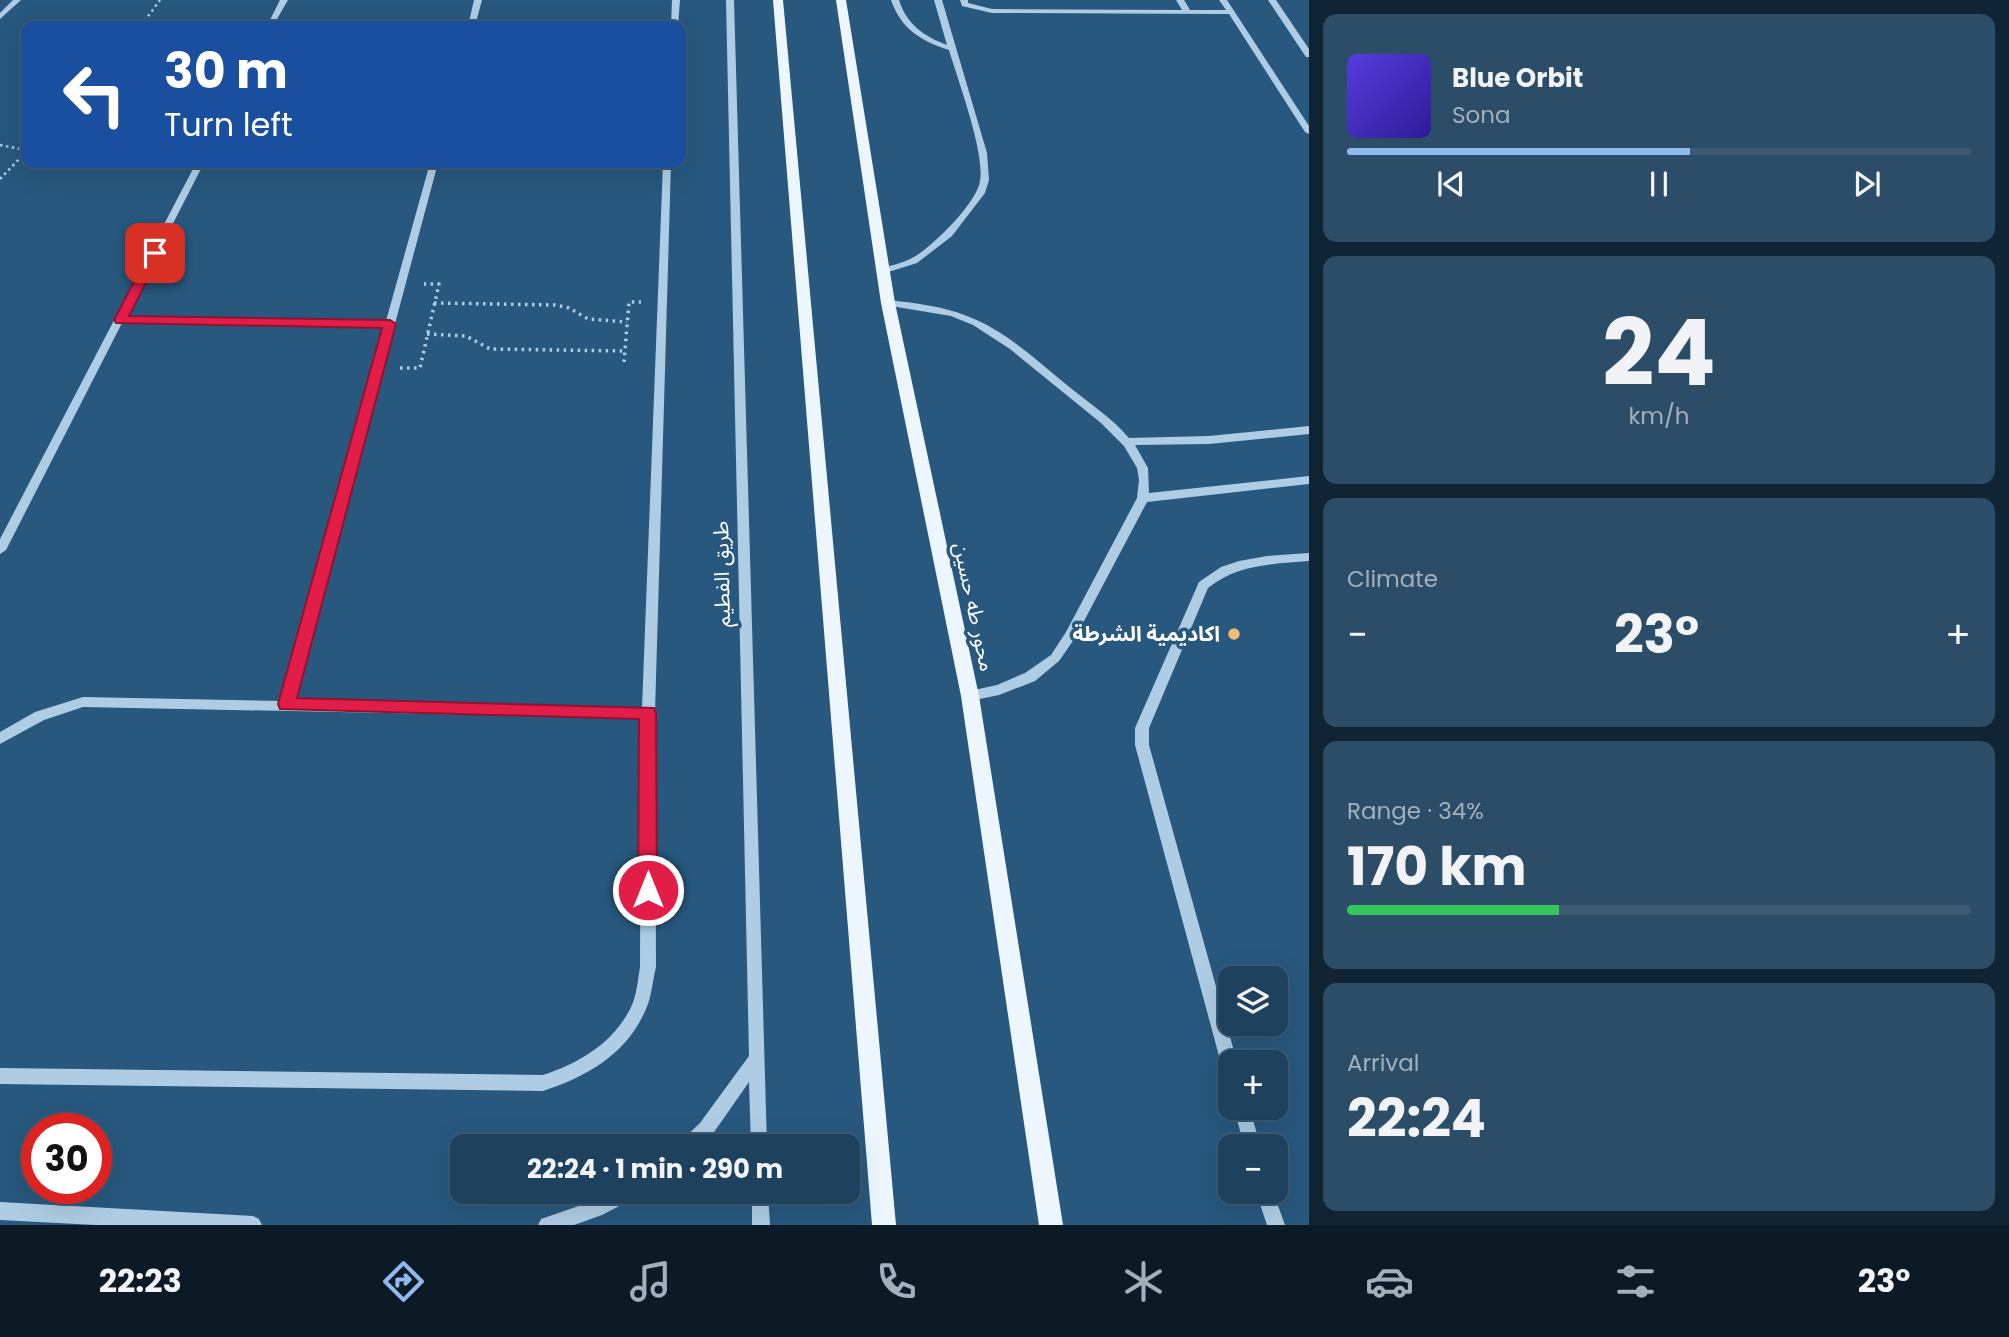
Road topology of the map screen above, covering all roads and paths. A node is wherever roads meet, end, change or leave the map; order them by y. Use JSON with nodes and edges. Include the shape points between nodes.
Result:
{"nodes":[{"id":1,"x":17,"y":0,"type":"edge"},
{"id":2,"x":160,"y":0,"type":"edge"},
{"id":3,"x":284,"y":0,"type":"edge"},
{"id":4,"x":478,"y":0,"type":"edge"},
{"id":5,"x":676,"y":0,"type":"edge"},
{"id":6,"x":730,"y":0,"type":"edge"},
{"id":7,"x":778,"y":0,"type":"edge"},
{"id":8,"x":841,"y":0,"type":"edge"},
{"id":9,"x":895,"y":0,"type":"edge"},
{"id":10,"x":938,"y":0,"type":"edge"},
{"id":11,"x":964,"y":0,"type":"edge"},
{"id":12,"x":1180,"y":0,"type":"edge"},
{"id":13,"x":1223,"y":0,"type":"edge"},
{"id":14,"x":1272,"y":0,"type":"edge"},
{"id":15,"x":1230,"y":12,"type":"junction"},
{"id":16,"x":1188,"y":13,"type":"junction"},
{"id":17,"x":0,"y":17,"type":"edge"},
{"id":18,"x":145,"y":21,"type":"edge"},
{"id":19,"x":273,"y":21,"type":"edge"},
{"id":20,"x":472,"y":21,"type":"edge"},
{"id":21,"x":675,"y":21,"type":"edge"},
{"id":22,"x":953,"y":49,"type":"junction"},
{"id":23,"x":1309,"y":55,"type":"edge"},
{"id":24,"x":1309,"y":132,"type":"edge"},
{"id":25,"x":0,"y":145,"type":"edge"},
{"id":26,"x":21,"y":150,"type":"edge"},
{"id":27,"x":21,"y":156,"type":"edge"},
{"id":28,"x":197,"y":168,"type":"edge"},
{"id":29,"x":433,"y":168,"type":"edge"},
{"id":30,"x":667,"y":168,"type":"edge"},
{"id":31,"x":0,"y":179,"type":"edge"},
{"id":32,"x":882,"y":271,"type":"junction"},
{"id":33,"x":401,"y":284,"type":"junction"},
{"id":34,"x":629,"y":302,"type":"dead end"},
{"id":35,"x":434,"y":303,"type":"junction"},
{"id":36,"x":888,"y":303,"type":"junction"},
{"id":37,"x":121,"y":320,"type":"junction"},
{"id":38,"x":627,"y":321,"type":"junction"},
{"id":39,"x":390,"y":324,"type":"junction"},
{"id":40,"x":427,"y":334,"type":"junction"},
{"id":41,"x":625,"y":351,"type":"junction"},
{"id":42,"x":624,"y":362,"type":"dead end"},
{"id":43,"x":378,"y":369,"type":"junction"},
{"id":44,"x":1309,"y":430,"type":"edge"},
{"id":45,"x":1127,"y":442,"type":"junction"},
{"id":46,"x":1309,"y":480,"type":"edge"},
{"id":47,"x":1143,"y":498,"type":"junction"},
{"id":48,"x":0,"y":550,"type":"edge"},
{"id":49,"x":1309,"y":557,"type":"edge"},
{"id":50,"x":970,"y":696,"type":"junction"},
{"id":51,"x":286,"y":704,"type":"junction"},
{"id":52,"x":648,"y":713,"type":"junction"},
{"id":53,"x":0,"y":740,"type":"edge"},
{"id":54,"x":1225,"y":1050,"type":"edge"},
{"id":55,"x":758,"y":1058,"type":"junction"},
{"id":56,"x":0,"y":1076,"type":"edge"},
{"id":57,"x":701,"y":1134,"type":"edge"},
{"id":58,"x":759,"y":1134,"type":"edge"},
{"id":59,"x":606,"y":1204,"type":"edge"},
{"id":60,"x":760,"y":1204,"type":"edge"},
{"id":61,"x":1269,"y":1204,"type":"edge"},
{"id":62,"x":0,"y":1211,"type":"edge"},
{"id":63,"x":253,"y":1225,"type":"edge"},
{"id":64,"x":547,"y":1225,"type":"edge"},
{"id":65,"x":761,"y":1225,"type":"edge"},
{"id":66,"x":884,"y":1225,"type":"edge"},
{"id":67,"x":1051,"y":1225,"type":"edge"},
{"id":68,"x":1276,"y":1225,"type":"edge"}],
"edges":[{"from":1,"to":17,"type":"street"},
{"from":2,"to":18,"type":"path"},
{"from":3,"to":19,"type":"street"},
{"from":4,"to":20,"type":"street"},
{"from":5,"to":21,"type":"street"},
{"from":6,"to":55,"type":"street","name":"طريق الفطيم"},
{"from":7,"to":66,"type":"main road"},
{"from":8,"to":32,"type":"main road","name":"محور طه حسين"},
{"from":9,"to":22,"type":"street","via":[[901,18],[914,32]]},
{"from":10,"to":22,"type":"street"},
{"from":11,"to":16,"type":"street","via":[[992,11]]},
{"from":12,"to":16,"type":"street"},
{"from":13,"to":15,"type":"street"},
{"from":14,"to":23,"type":"street"},
{"from":15,"to":16,"type":"street"},
{"from":15,"to":24,"type":"street"},
{"from":22,"to":32,"type":"street","via":[[986,166],[981,193],[960,223],[935,246],[914,261]]},
{"from":25,"to":26,"type":"path"},
{"from":27,"to":31,"type":"path"},
{"from":28,"to":37,"type":"street"},
{"from":29,"to":33,"type":"street"},
{"from":30,"to":52,"type":"street"},
{"from":32,"to":36,"type":"main road","name":"محور طه حسين"},
{"from":33,"to":35,"type":"path","via":[[439,285]]},
{"from":33,"to":39,"type":"street"},
{"from":34,"to":38,"type":"path"},
{"from":35,"to":38,"type":"path","via":[[555,305],[588,319]]},
{"from":35,"to":40,"type":"path"},
{"from":36,"to":45,"type":"street","via":[[923,306],[976,324],[1019,353]]},
{"from":36,"to":50,"type":"main road","name":"محور طه حسين"},
{"from":37,"to":39,"type":"street"},
{"from":37,"to":48,"type":"street"},
{"from":38,"to":41,"type":"path"},
{"from":39,"to":43,"type":"street"},
{"from":40,"to":41,"type":"path","via":[[466,336],[490,349]]},
{"from":40,"to":43,"type":"path","via":[[420,368]]},
{"from":41,"to":42,"type":"path"},
{"from":43,"to":51,"type":"street"},
{"from":44,"to":45,"type":"street"},
{"from":45,"to":47,"type":"street","via":[[1141,464]]},
{"from":46,"to":47,"type":"street"},
{"from":47,"to":50,"type":"street","via":[[1055,658],[1030,677]]},
{"from":49,"to":54,"type":"street","via":[[1228,569],[1203,585],[1142,727],[1142,745]]},
{"from":50,"to":67,"type":"main road","name":"محور طه حسين"},
{"from":51,"to":52,"type":"street"},
{"from":51,"to":53,"type":"street","via":[[83,702],[47,712]]},
{"from":52,"to":56,"type":"street","via":[[648,967],[639,1008],[622,1037],[572,1075],[542,1083],[506,1084]]},
{"from":55,"to":57,"type":"street"},
{"from":55,"to":58,"type":"street","name":"طريق الفطيم"},
{"from":59,"to":64,"type":"street"},
{"from":60,"to":65,"type":"street"},
{"from":61,"to":68,"type":"street"},
{"from":62,"to":63,"type":"street"}]}
